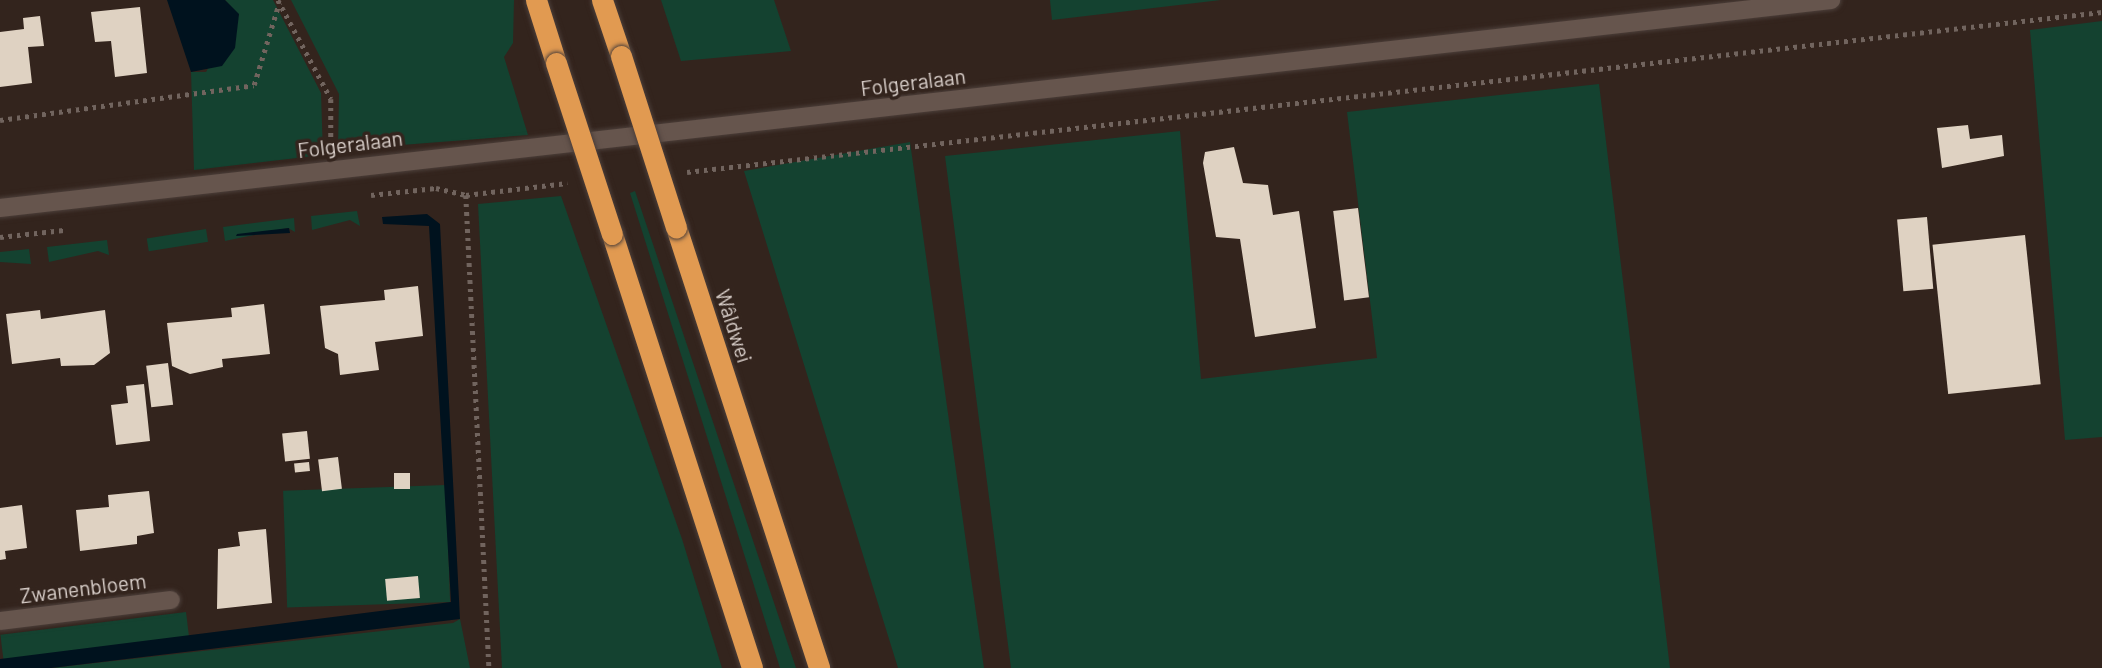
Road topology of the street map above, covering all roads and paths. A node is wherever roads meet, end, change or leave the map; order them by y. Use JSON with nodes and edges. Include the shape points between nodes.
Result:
{"nodes":[{"id":1,"x":536,"y":0,"type":"edge"},
{"id":2,"x":602,"y":0,"type":"edge"},
{"id":3,"x":1831,"y":0,"type":"edge"},
{"id":4,"x":279,"y":2,"type":"edge"},
{"id":5,"x":2102,"y":12,"type":"edge"},
{"id":6,"x":0,"y":120,"type":"edge"},
{"id":7,"x":334,"y":169,"type":"junction"},
{"id":8,"x":676,"y":173,"type":"dead end"},
{"id":9,"x":572,"y":182,"type":"dead end"},
{"id":10,"x":361,"y":195,"type":"dead end"},
{"id":11,"x":466,"y":195,"type":"junction"},
{"id":12,"x":0,"y":208,"type":"edge"},
{"id":13,"x":68,"y":229,"type":"dead end"},
{"id":14,"x":0,"y":237,"type":"edge"},
{"id":15,"x":171,"y":600,"type":"dead end"},
{"id":16,"x":0,"y":621,"type":"edge"},
{"id":17,"x":489,"y":668,"type":"edge"},
{"id":18,"x":752,"y":668,"type":"edge"},
{"id":19,"x":819,"y":668,"type":"edge"}],
"edges":[{"from":1,"to":18,"type":"highway","bridge":true},
{"from":2,"to":19,"type":"highway","name":"Wâldwei","bridge":true},
{"from":3,"to":7,"type":"main road","name":"Folgeralaan"},
{"from":4,"to":6,"type":"path","via":[[254,85]]},
{"from":4,"to":7,"type":"path","via":[[331,99]]},
{"from":5,"to":8,"type":"path"},
{"from":7,"to":12,"type":"main road","name":"Folgeralaan"},
{"from":9,"to":11,"type":"path"},
{"from":10,"to":11,"type":"path","via":[[436,188]]},
{"from":11,"to":17,"type":"path"},
{"from":13,"to":14,"type":"path"},
{"from":15,"to":16,"type":"main road","name":"Zwanenbloem"}]}
